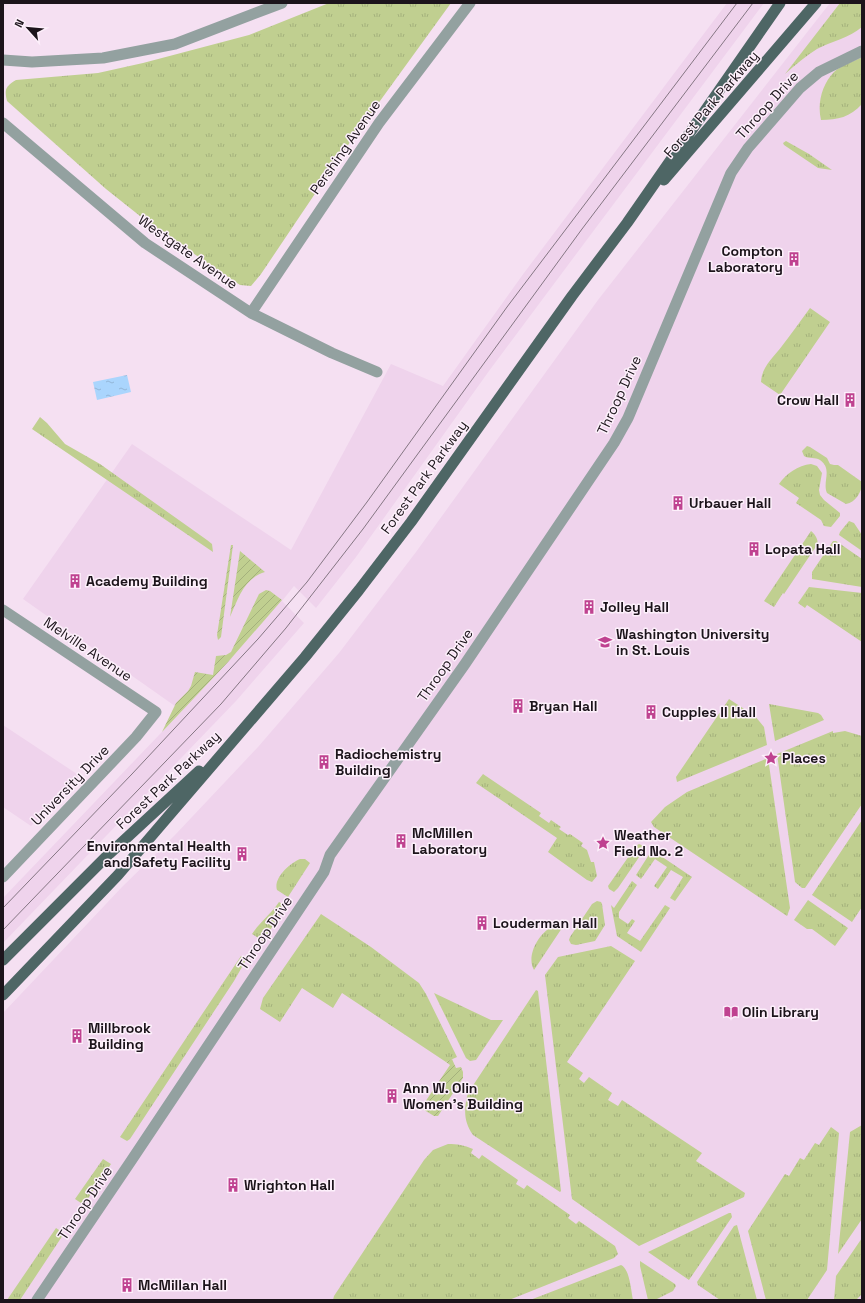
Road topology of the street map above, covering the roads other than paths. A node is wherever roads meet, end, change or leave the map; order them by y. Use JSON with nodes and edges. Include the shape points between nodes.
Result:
{"nodes":[{"id":1,"x":282,"y":3,"type":"edge"},
{"id":2,"x":470,"y":3,"type":"edge"},
{"id":3,"x":780,"y":3,"type":"edge"},
{"id":4,"x":816,"y":3,"type":"edge"},
{"id":5,"x":862,"y":50,"type":"edge"},
{"id":6,"x":3,"y":60,"type":"edge"},
{"id":7,"x":3,"y":123,"type":"edge"},
{"id":8,"x":627,"y":223,"type":"junction"},
{"id":9,"x":251,"y":313,"type":"junction"},
{"id":10,"x":377,"y":372,"type":"dead end"},
{"id":11,"x":3,"y":610,"type":"edge"},
{"id":12,"x":156,"y":712,"type":"joint"},
{"id":13,"x":234,"y":739,"type":"junction"},
{"id":14,"x":3,"y":877,"type":"edge"},
{"id":15,"x":3,"y":960,"type":"edge"},
{"id":16,"x":3,"y":995,"type":"edge"},
{"id":17,"x":37,"y":1300,"type":"edge"}],
"edges":[{"from":1,"to":6,"type":"street","via":[[175,44],[103,58],[32,62]]},
{"from":2,"to":9,"type":"street","name":"Pershing Avenue","via":[[379,123]]},
{"from":3,"to":8,"type":"main road","name":"Forest Park Parkway"},
{"from":4,"to":8,"type":"main road","name":"Forest Park Parkway"},
{"from":5,"to":17,"type":"street","name":"Throop Drive","via":[[809,79],[739,160],[726,184],[628,418],[614,443],[465,664],[330,855],[324,872]]},
{"from":7,"to":9,"type":"street","name":"Westgate Avenue","via":[[145,243]]},
{"from":8,"to":13,"type":"main road","name":"Forest Park Parkway","via":[[411,522],[305,657]]},
{"from":9,"to":10,"type":"street","name":"Westgate Avenue"},
{"from":11,"to":12,"type":"street","name":"Melville Avenue"},
{"from":12,"to":14,"type":"street","name":"University Drive","via":[[136,738]]},
{"from":13,"to":15,"type":"main road","name":"Forest Park Parkway","via":[[107,856]]},
{"from":13,"to":16,"type":"main road","name":"Forest Park Parkway","via":[[118,875]]}]}
